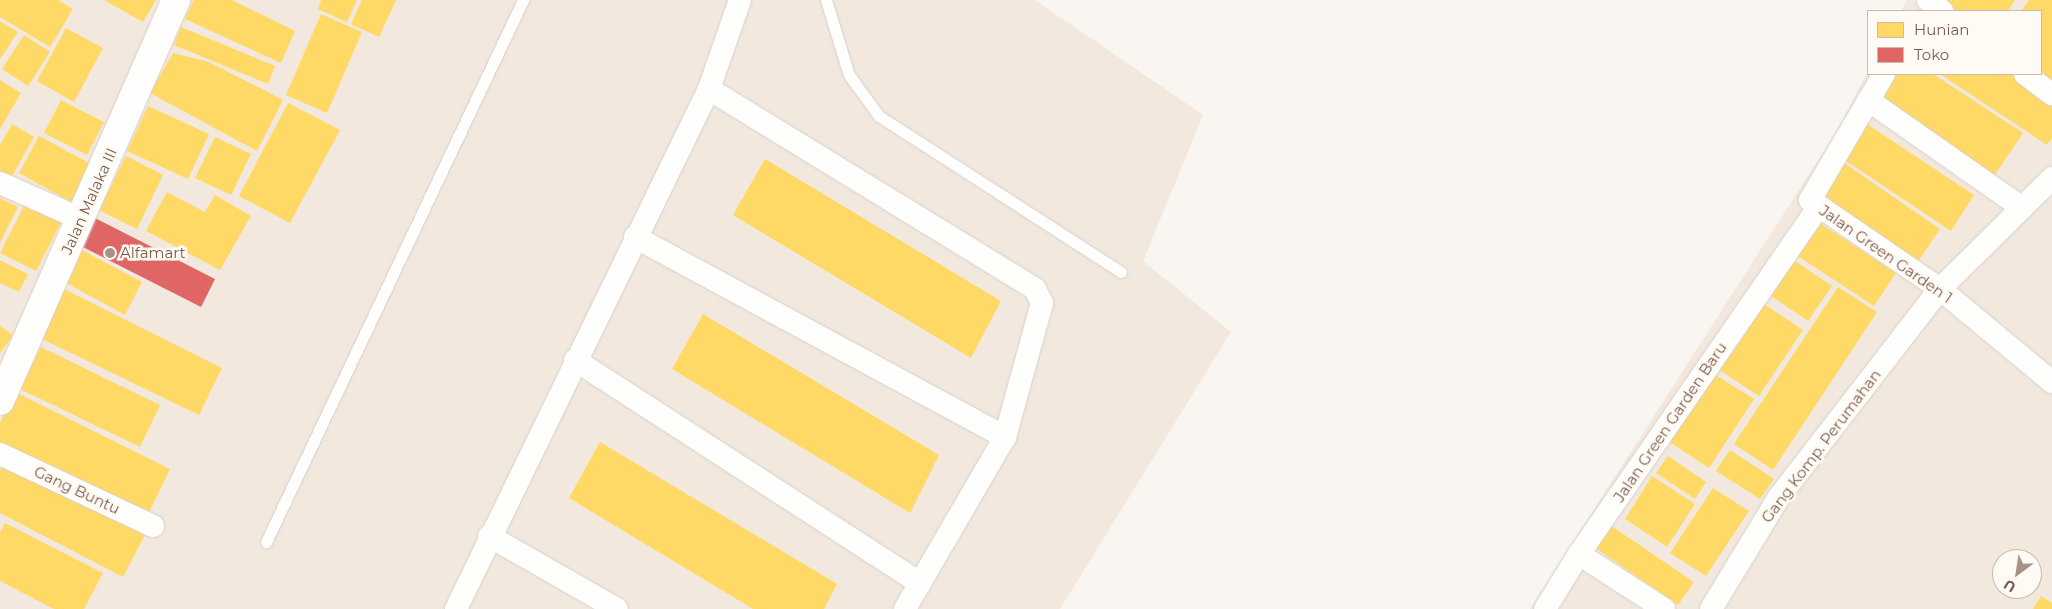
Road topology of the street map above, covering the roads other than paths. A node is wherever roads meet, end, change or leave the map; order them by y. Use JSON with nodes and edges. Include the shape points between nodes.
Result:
{"nodes":[{"id":1,"x":176,"y":0,"type":"edge"},
{"id":2,"x":524,"y":0,"type":"edge"},
{"id":3,"x":740,"y":0,"type":"edge"},
{"id":4,"x":826,"y":0,"type":"edge"},
{"id":5,"x":1928,"y":0,"type":"edge"},
{"id":6,"x":1941,"y":10,"type":"edge"},
{"id":7,"x":1883,"y":75,"type":"edge"},
{"id":8,"x":2026,"y":75,"type":"edge"},
{"id":9,"x":709,"y":90,"type":"junction"},
{"id":10,"x":2052,"y":94,"type":"edge"},
{"id":11,"x":1868,"y":100,"type":"junction"},
{"id":12,"x":2052,"y":178,"type":"edge"},
{"id":13,"x":0,"y":182,"type":"edge"},
{"id":14,"x":1818,"y":207,"type":"junction"},
{"id":15,"x":2022,"y":208,"type":"junction"},
{"id":16,"x":82,"y":219,"type":"junction"},
{"id":17,"x":635,"y":236,"type":"junction"},
{"id":18,"x":1121,"y":272,"type":"dead end"},
{"id":19,"x":1940,"y":289,"type":"junction"},
{"id":20,"x":575,"y":360,"type":"junction"},
{"id":21,"x":2052,"y":382,"type":"edge"},
{"id":22,"x":0,"y":401,"type":"edge"},
{"id":23,"x":1005,"y":436,"type":"junction"},
{"id":24,"x":0,"y":454,"type":"edge"},
{"id":25,"x":153,"y":526,"type":"dead end"},
{"id":26,"x":489,"y":536,"type":"junction"},
{"id":27,"x":266,"y":542,"type":"dead end"},
{"id":28,"x":1579,"y":554,"type":"junction"},
{"id":29,"x":920,"y":582,"type":"junction"},
{"id":30,"x":456,"y":609,"type":"edge"},
{"id":31,"x":617,"y":609,"type":"edge"},
{"id":32,"x":905,"y":609,"type":"edge"},
{"id":33,"x":1545,"y":609,"type":"edge"},
{"id":34,"x":1664,"y":609,"type":"edge"},
{"id":35,"x":1711,"y":609,"type":"edge"}],
"edges":[{"from":1,"to":16,"type":"street","name":"Jalan Malaka III"},
{"from":2,"to":27,"type":"lane"},
{"from":3,"to":9,"type":"street"},
{"from":4,"to":18,"type":"lane","via":[[849,75],[880,116]]},
{"from":5,"to":6,"type":"street"},
{"from":7,"to":11,"type":"street"},
{"from":8,"to":10,"type":"street"},
{"from":9,"to":17,"type":"street"},
{"from":9,"to":23,"type":"street","via":[[1035,289],[1042,303]]},
{"from":11,"to":14,"type":"street","name":"Jalan Green Garden 1","via":[[1811,195]]},
{"from":11,"to":15,"type":"street"},
{"from":12,"to":15,"type":"street","name":"Gang Komp. Perumahan"},
{"from":13,"to":16,"type":"street"},
{"from":14,"to":19,"type":"street","name":"Jalan Green Garden 1"},
{"from":14,"to":28,"type":"street","name":"Jalan Green Garden Baru"},
{"from":15,"to":19,"type":"street","name":"Gang Komp. Perumahan"},
{"from":16,"to":22,"type":"street","name":"Jalan Malaka III"},
{"from":17,"to":20,"type":"street"},
{"from":17,"to":23,"type":"street"},
{"from":19,"to":21,"type":"street","name":"Jalan Green Garden 1"},
{"from":19,"to":35,"type":"street","name":"Gang Komp. Perumahan","via":[[1779,497]]},
{"from":20,"to":26,"type":"street"},
{"from":20,"to":29,"type":"street"},
{"from":23,"to":29,"type":"street"},
{"from":24,"to":25,"type":"street","name":"Gang Buntu"},
{"from":26,"to":30,"type":"street"},
{"from":26,"to":31,"type":"street"},
{"from":28,"to":33,"type":"street","name":"Jalan Green Garden Baru"},
{"from":28,"to":34,"type":"street"},
{"from":29,"to":32,"type":"street"}]}
